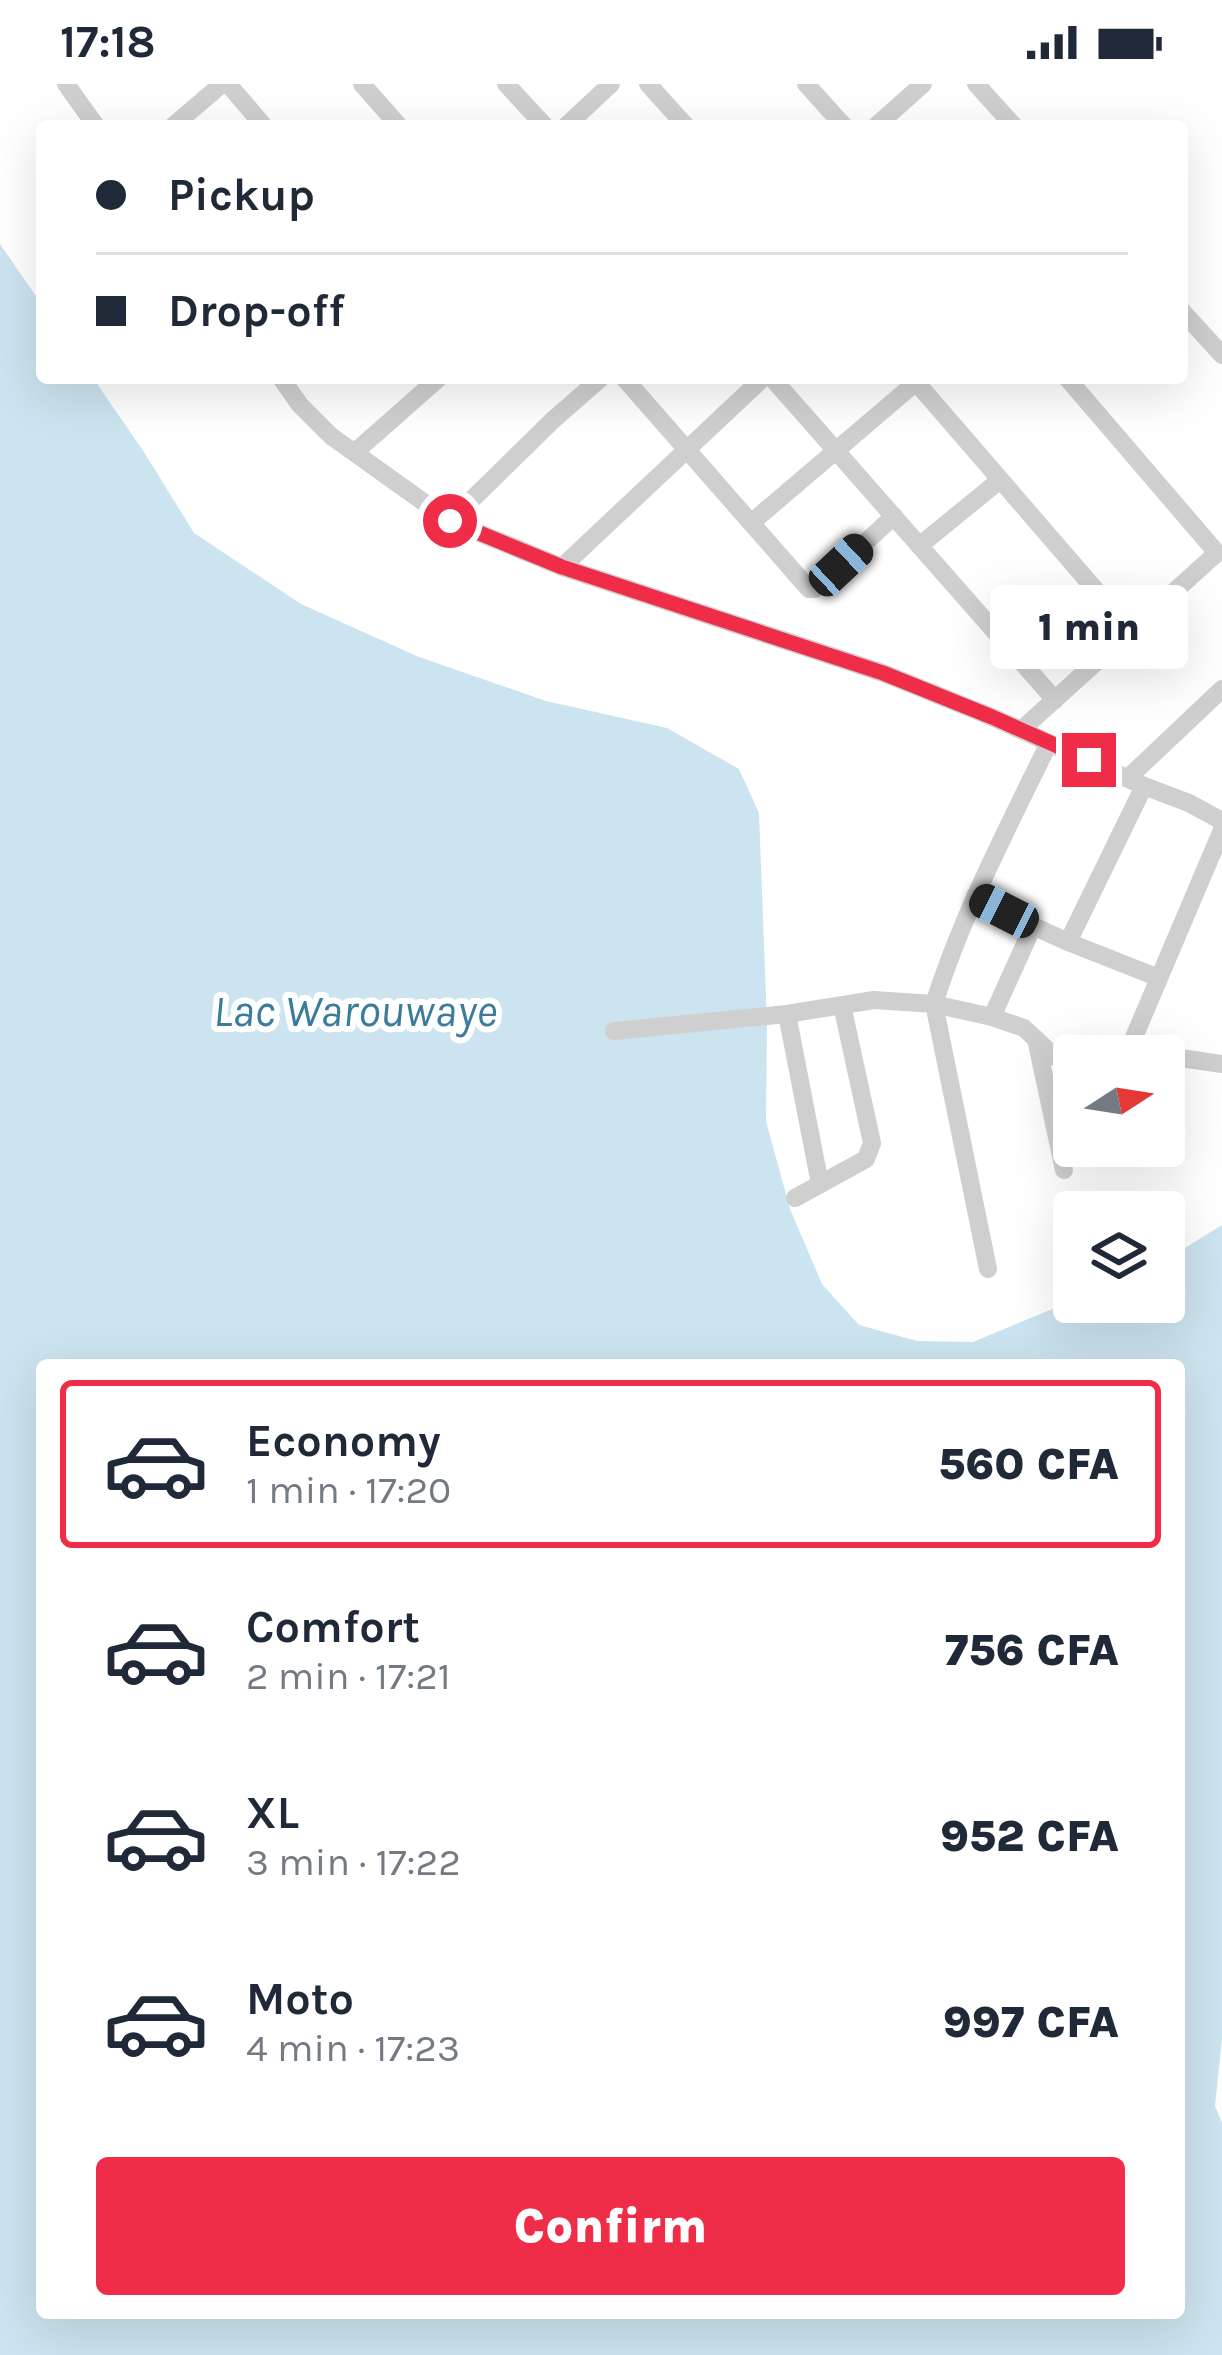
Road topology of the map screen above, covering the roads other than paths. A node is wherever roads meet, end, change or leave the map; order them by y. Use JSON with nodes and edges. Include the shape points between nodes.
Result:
{"nodes":[{"id":1,"x":66,"y":84,"type":"edge"},
{"id":2,"x":225,"y":84,"type":"edge"},
{"id":3,"x":362,"y":84,"type":"edge"},
{"id":4,"x":506,"y":84,"type":"edge"},
{"id":5,"x":611,"y":84,"type":"edge"},
{"id":6,"x":649,"y":84,"type":"edge"},
{"id":7,"x":806,"y":84,"type":"edge"},
{"id":8,"x":922,"y":84,"type":"edge"},
{"id":9,"x":976,"y":84,"type":"edge"},
{"id":10,"x":92,"y":120,"type":"edge"},
{"id":11,"x":180,"y":120,"type":"edge"},
{"id":12,"x":258,"y":120,"type":"edge"},
{"id":13,"x":394,"y":120,"type":"edge"},
{"id":14,"x":539,"y":120,"type":"edge"},
{"id":15,"x":572,"y":120,"type":"edge"},
{"id":16,"x":681,"y":120,"type":"edge"},
{"id":17,"x":839,"y":120,"type":"edge"},
{"id":18,"x":883,"y":120,"type":"edge"},
{"id":19,"x":1009,"y":120,"type":"edge"},
{"id":20,"x":1188,"y":318,"type":"edge"},
{"id":21,"x":1222,"y":355,"type":"edge"},
{"id":22,"x":286,"y":384,"type":"edge"},
{"id":23,"x":432,"y":384,"type":"edge"},
{"id":24,"x":594,"y":384,"type":"edge"},
{"id":25,"x":629,"y":384,"type":"edge"},
{"id":26,"x":761,"y":384,"type":"edge"},
{"id":27,"x":774,"y":384,"type":"edge"},
{"id":28,"x":913,"y":384,"type":"edge"},
{"id":29,"x":921,"y":384,"type":"edge"},
{"id":30,"x":1072,"y":384,"type":"edge"},
{"id":31,"x":686,"y":450,"type":"junction"},
{"id":32,"x":836,"y":451,"type":"junction"},
{"id":33,"x":355,"y":452,"type":"junction"},
{"id":34,"x":1000,"y":480,"type":"junction"},
{"id":35,"x":894,"y":516,"type":"junction"},
{"id":36,"x":450,"y":521,"type":"junction"},
{"id":37,"x":751,"y":523,"type":"junction"},
{"id":38,"x":920,"y":546,"type":"junction"},
{"id":39,"x":1220,"y":553,"type":"edge"},
{"id":40,"x":562,"y":567,"type":"junction"},
{"id":41,"x":1131,"y":631,"type":"junction"},
{"id":42,"x":1222,"y":689,"type":"edge"},
{"id":43,"x":1055,"y":700,"type":"junction"},
{"id":44,"x":1021,"y":730,"type":"junction"},
{"id":45,"x":1049,"y":742,"type":"junction"},
{"id":46,"x":1137,"y":782,"type":"junction"},
{"id":47,"x":1222,"y":825,"type":"edge"},
{"id":48,"x":975,"y":896,"type":"junction"},
{"id":49,"x":1033,"y":926,"type":"junction"},
{"id":50,"x":1069,"y":942,"type":"junction"},
{"id":51,"x":1159,"y":978,"type":"junction"},
{"id":52,"x":934,"y":1004,"type":"junction"},
{"id":53,"x":842,"y":1005,"type":"junction"},
{"id":54,"x":787,"y":1014,"type":"junction"},
{"id":55,"x":992,"y":1017,"type":"junction"},
{"id":56,"x":614,"y":1030,"type":"dead end"},
{"id":57,"x":1135,"y":1035,"type":"edge"},
{"id":58,"x":1036,"y":1039,"type":"junction"},
{"id":59,"x":1053,"y":1055,"type":"edge"},
{"id":60,"x":1185,"y":1059,"type":"edge"},
{"id":61,"x":1222,"y":1064,"type":"edge"},
{"id":62,"x":1064,"y":1170,"type":"dead end"},
{"id":63,"x":820,"y":1184,"type":"junction"},
{"id":64,"x":795,"y":1198,"type":"dead end"},
{"id":65,"x":988,"y":1269,"type":"dead end"}],
"edges":[{"from":1,"to":10,"type":"street"},
{"from":2,"to":11,"type":"street"},
{"from":2,"to":12,"type":"street"},
{"from":3,"to":13,"type":"street"},
{"from":4,"to":14,"type":"street"},
{"from":5,"to":15,"type":"street"},
{"from":6,"to":16,"type":"street"},
{"from":7,"to":17,"type":"street"},
{"from":8,"to":18,"type":"street"},
{"from":9,"to":19,"type":"street"},
{"from":20,"to":21,"type":"street"},
{"from":22,"to":33,"type":"street"},
{"from":23,"to":33,"type":"street"},
{"from":24,"to":36,"type":"street"},
{"from":25,"to":31,"type":"street"},
{"from":26,"to":31,"type":"street"},
{"from":27,"to":32,"type":"street"},
{"from":28,"to":32,"type":"street"},
{"from":29,"to":34,"type":"street"},
{"from":30,"to":39,"type":"street"},
{"from":31,"to":37,"type":"street"},
{"from":31,"to":40,"type":"street"},
{"from":32,"to":35,"type":"street"},
{"from":32,"to":37,"type":"street"},
{"from":33,"to":36,"type":"street"},
{"from":34,"to":38,"type":"street"},
{"from":34,"to":41,"type":"street"},
{"from":35,"to":37,"type":"street","via":[[809,590]]},
{"from":35,"to":38,"type":"street"},
{"from":36,"to":40,"type":"street"},
{"from":38,"to":43,"type":"street"},
{"from":39,"to":41,"type":"street"},
{"from":40,"to":44,"type":"street","via":[[883,673]]},
{"from":41,"to":43,"type":"street"},
{"from":42,"to":46,"type":"street"},
{"from":43,"to":44,"type":"street"},
{"from":44,"to":45,"type":"street"},
{"from":45,"to":46,"type":"street"},
{"from":45,"to":48,"type":"street"},
{"from":46,"to":47,"type":"street"},
{"from":46,"to":50,"type":"street"},
{"from":47,"to":51,"type":"street"},
{"from":48,"to":49,"type":"street"},
{"from":48,"to":52,"type":"street"},
{"from":49,"to":50,"type":"street"},
{"from":49,"to":55,"type":"street"},
{"from":50,"to":51,"type":"street"},
{"from":51,"to":57,"type":"street"},
{"from":52,"to":53,"type":"street"},
{"from":52,"to":55,"type":"street"},
{"from":52,"to":65,"type":"street"},
{"from":53,"to":54,"type":"street"},
{"from":53,"to":63,"type":"street","via":[[872,1143],[866,1159]]},
{"from":54,"to":56,"type":"street"},
{"from":54,"to":63,"type":"street"},
{"from":55,"to":58,"type":"street"},
{"from":58,"to":59,"type":"street"},
{"from":58,"to":62,"type":"street"},
{"from":60,"to":61,"type":"street"},
{"from":63,"to":64,"type":"street"}]}
